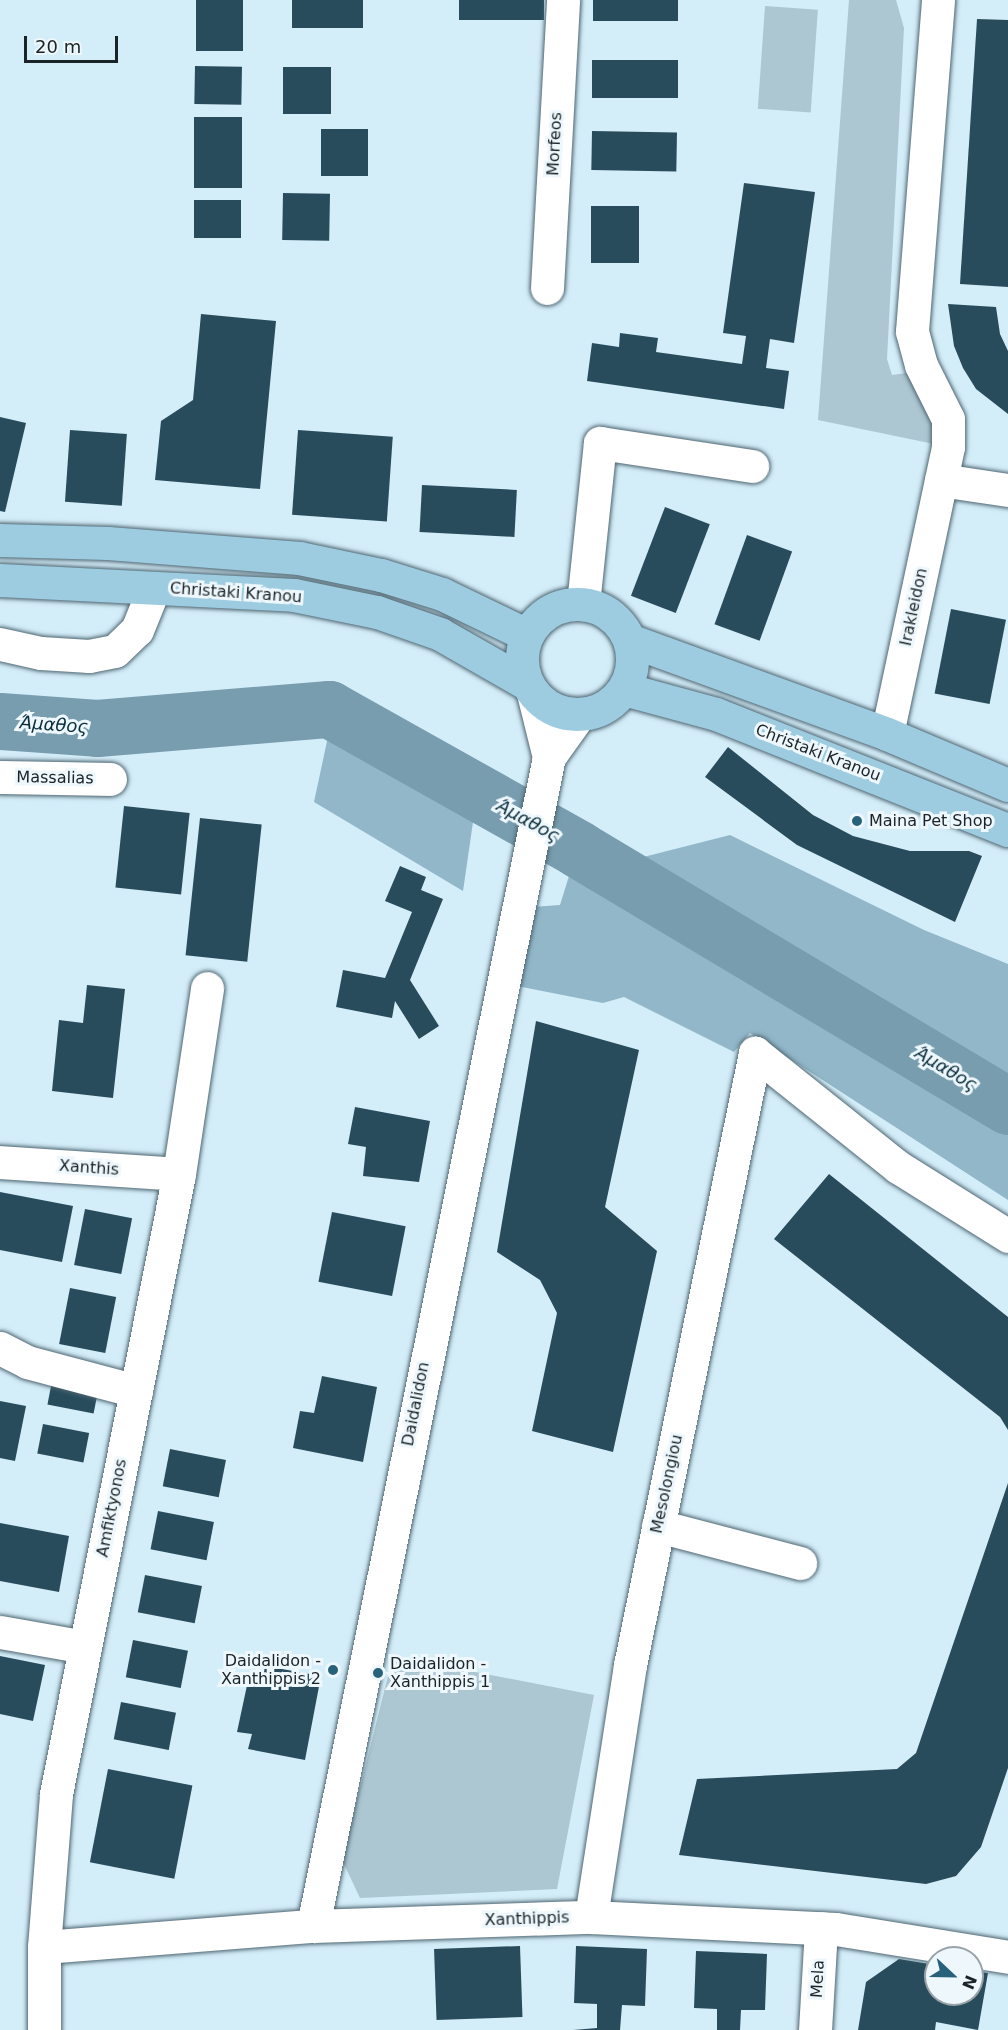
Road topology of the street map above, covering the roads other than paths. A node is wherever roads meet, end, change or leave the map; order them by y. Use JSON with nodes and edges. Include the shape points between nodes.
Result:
{"nodes":[{"id":1,"x":563,"y":0,"type":"edge"},
{"id":2,"x":938,"y":0,"type":"edge"},
{"id":3,"x":547,"y":288,"type":"dead end"},
{"id":4,"x":752,"y":466,"type":"dead end"},
{"id":5,"x":941,"y":480,"type":"junction"},
{"id":6,"x":1008,"y":490,"type":"edge"},
{"id":7,"x":0,"y":540,"type":"edge"},
{"id":8,"x":0,"y":579,"type":"edge"},
{"id":9,"x":154,"y":588,"type":"junction"},
{"id":10,"x":582,"y":604,"type":"junction"},
{"id":11,"x":527,"y":634,"type":"junction"},
{"id":12,"x":629,"y":640,"type":"junction"},
{"id":13,"x":0,"y":644,"type":"edge"},
{"id":14,"x":530,"y":688,"type":"junction"},
{"id":15,"x":624,"y":689,"type":"junction"},
{"id":16,"x":579,"y":715,"type":"junction"},
{"id":17,"x":887,"y":734,"type":"junction"},
{"id":18,"x":549,"y":757,"type":"junction"},
{"id":19,"x":0,"y":777,"type":"edge"},
{"id":20,"x":110,"y":779,"type":"dead end"},
{"id":21,"x":1008,"y":785,"type":"edge"},
{"id":22,"x":1008,"y":830,"type":"edge"},
{"id":23,"x":207,"y":988,"type":"dead end"},
{"id":24,"x":0,"y":1162,"type":"edge"},
{"id":25,"x":179,"y":1174,"type":"junction"},
{"id":26,"x":1008,"y":1236,"type":"edge"},
{"id":27,"x":0,"y":1348,"type":"edge"},
{"id":28,"x":135,"y":1391,"type":"junction"},
{"id":29,"x":658,"y":1526,"type":"junction"},
{"id":30,"x":800,"y":1563,"type":"dead end"},
{"id":31,"x":0,"y":1632,"type":"edge"},
{"id":32,"x":85,"y":1647,"type":"junction"},
{"id":33,"x":591,"y":1917,"type":"junction"},
{"id":34,"x":313,"y":1926,"type":"junction"},
{"id":35,"x":821,"y":1928,"type":"junction"},
{"id":36,"x":44,"y":1947,"type":"junction"},
{"id":37,"x":1008,"y":1956,"type":"edge"},
{"id":38,"x":45,"y":2030,"type":"edge"},
{"id":39,"x":814,"y":2030,"type":"edge"}],
"edges":[{"from":1,"to":3,"type":"street","name":"Morfeos"},
{"from":2,"to":5,"type":"street","name":"Irakleidon","via":[[912,331],[921,365],[948,419],[948,447]]},
{"from":4,"to":10,"type":"street","via":[[600,443]]},
{"from":5,"to":6,"type":"street"},
{"from":5,"to":17,"type":"street","name":"Irakleidon"},
{"from":7,"to":11,"type":"main road","via":[[108,543],[299,558],[381,575],[442,594]]},
{"from":8,"to":9,"type":"main road","name":"Christaki Kranou"},
{"from":9,"to":13,"type":"street","via":[[137,630],[115,651],[89,656],[50,654]]},
{"from":9,"to":14,"type":"main road","name":"Christaki Kranou","via":[[294,595],[377,612],[440,634]]},
{"from":10,"to":11,"type":"main road","via":[[564,604],[549,611]]},
{"from":10,"to":12,"type":"main road","via":[[609,613]]},
{"from":11,"to":14,"type":"main road","via":[[522,667]]},
{"from":12,"to":15,"type":"main road","via":[[632,661]]},
{"from":12,"to":17,"type":"main road"},
{"from":14,"to":16,"type":"main road","via":[[548,707]]},
{"from":14,"to":18,"type":"street"},
{"from":15,"to":16,"type":"main road","via":[[610,704]]},
{"from":15,"to":22,"type":"main road","name":"Christaki Kranou","via":[[716,714]]},
{"from":16,"to":18,"type":"street"},
{"from":17,"to":21,"type":"main road"},
{"from":18,"to":34,"type":"street","name":"Daidalidon"},
{"from":19,"to":20,"type":"street","name":"Massalias"},
{"from":23,"to":25,"type":"street","name":"Amfiktyonos"},
{"from":24,"to":25,"type":"street","name":"Xanthis"},
{"from":25,"to":28,"type":"street","name":"Amfiktyonos"},
{"from":26,"to":29,"type":"street","name":"Mesolongiou","via":[[898,1167],[755,1053]]},
{"from":27,"to":28,"type":"street","via":[[27,1362]]},
{"from":28,"to":32,"type":"street","name":"Amfiktyonos"},
{"from":29,"to":30,"type":"street"},
{"from":29,"to":33,"type":"street","name":"Mesolongiou","via":[[630,1665]]},
{"from":31,"to":32,"type":"street"},
{"from":32,"to":36,"type":"street","name":"Amfiktyonos","via":[[56,1794]]},
{"from":33,"to":34,"type":"street","name":"Xanthippis"},
{"from":33,"to":35,"type":"street","name":"Xanthippis"},
{"from":34,"to":36,"type":"street","name":"Xanthippis"},
{"from":35,"to":37,"type":"street","name":"Xanthippis"},
{"from":35,"to":39,"type":"street","name":"Mela"},
{"from":36,"to":38,"type":"street","name":"Amfiktyonos"}]}
